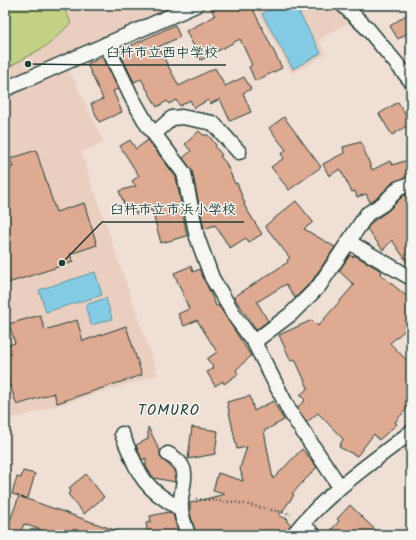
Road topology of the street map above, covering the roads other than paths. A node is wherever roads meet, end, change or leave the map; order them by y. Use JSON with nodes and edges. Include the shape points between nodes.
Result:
{"nodes":[{"id":1,"x":196,"y":5,"type":"edge"},
{"id":2,"x":342,"y":5,"type":"edge"},
{"id":3,"x":106,"y":44,"type":"junction"},
{"id":4,"x":411,"y":81,"type":"edge"},
{"id":5,"x":5,"y":89,"type":"edge"},
{"id":6,"x":154,"y":134,"type":"junction"},
{"id":7,"x":239,"y":152,"type":"dead end"},
{"id":8,"x":411,"y":184,"type":"edge"},
{"id":9,"x":349,"y":242,"type":"junction"},
{"id":10,"x":411,"y":278,"type":"edge"},
{"id":11,"x":254,"y":342,"type":"junction"},
{"id":12,"x":411,"y":432,"type":"edge"},
{"id":13,"x":122,"y":434,"type":"dead end"},
{"id":14,"x":168,"y":454,"type":"dead end"},
{"id":15,"x":340,"y":487,"type":"junction"},
{"id":16,"x":181,"y":503,"type":"junction"},
{"id":17,"x":302,"y":524,"type":"junction"},
{"id":18,"x":188,"y":535,"type":"edge"},
{"id":19,"x":293,"y":535,"type":"edge"},
{"id":20,"x":314,"y":535,"type":"edge"}],
"edges":[{"from":1,"to":3,"type":"street"},
{"from":2,"to":4,"type":"street","via":[[367,28]]},
{"from":3,"to":5,"type":"street"},
{"from":3,"to":6,"type":"street","via":[[132,98]]},
{"from":6,"to":7,"type":"street","via":[[172,118],[182,117],[213,123]]},
{"from":6,"to":11,"type":"street","via":[[184,173],[197,237],[212,278]]},
{"from":8,"to":9,"type":"street","via":[[400,188],[383,204],[367,214]]},
{"from":9,"to":10,"type":"street"},
{"from":9,"to":11,"type":"street","via":[[319,286],[291,314]]},
{"from":11,"to":15,"type":"street","via":[[290,412]]},
{"from":12,"to":15,"type":"street"},
{"from":13,"to":16,"type":"street","via":[[144,482],[164,500]]},
{"from":14,"to":16,"type":"street","via":[[183,465]]},
{"from":15,"to":17,"type":"street"},
{"from":16,"to":18,"type":"street"},
{"from":17,"to":19,"type":"street"},
{"from":17,"to":20,"type":"street"}]}
